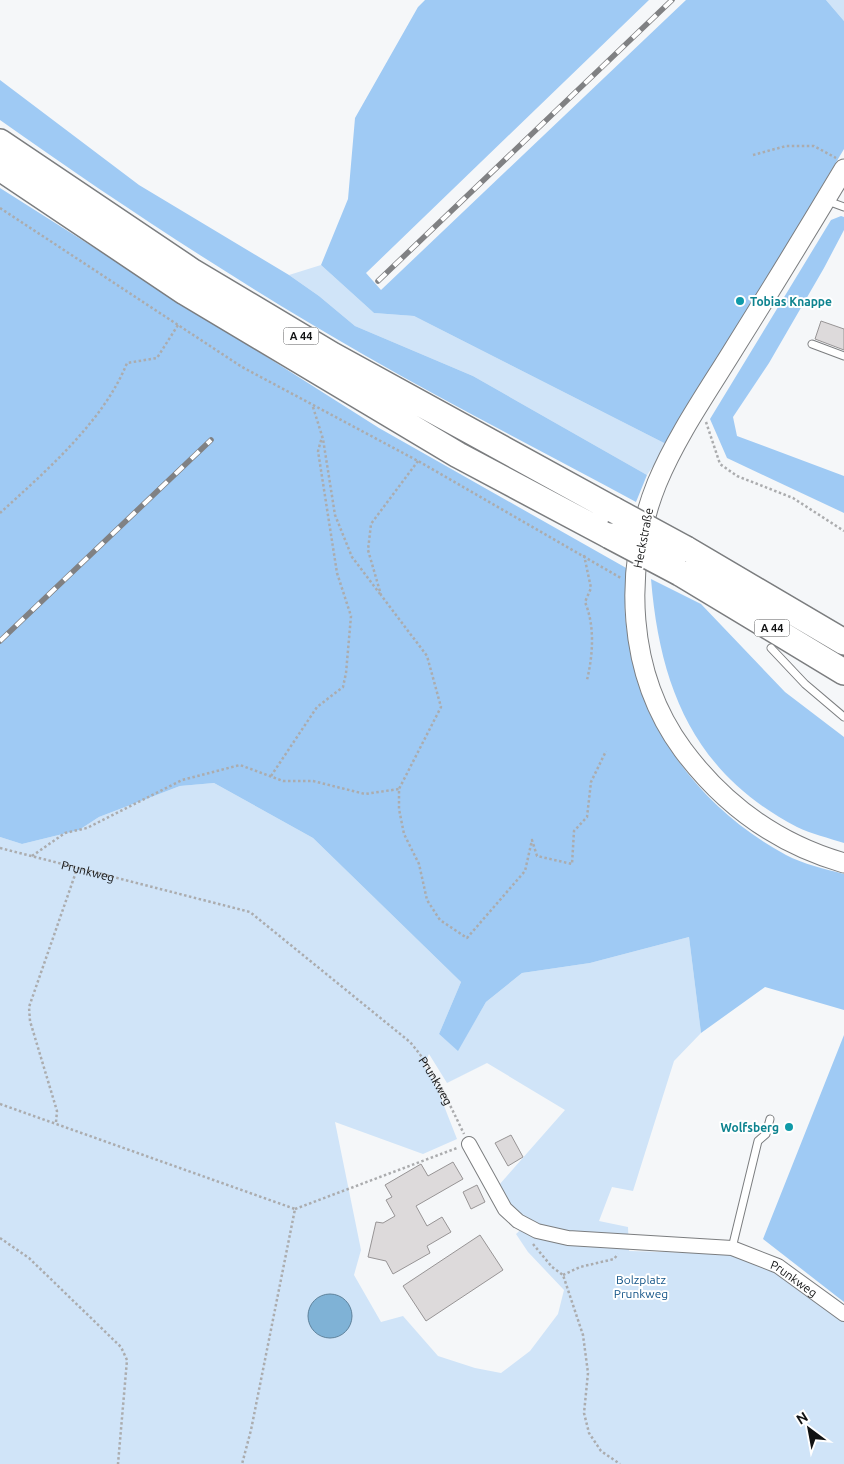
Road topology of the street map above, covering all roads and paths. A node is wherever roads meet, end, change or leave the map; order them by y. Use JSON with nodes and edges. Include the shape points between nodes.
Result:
{"nodes":[{"id":1,"x":0,"y":142,"type":"edge"},
{"id":2,"x":754,"y":155,"type":"dead end"},
{"id":3,"x":844,"y":162,"type":"edge"},
{"id":4,"x":0,"y":168,"type":"edge"},
{"id":5,"x":844,"y":169,"type":"edge"},
{"id":6,"x":825,"y":200,"type":"junction"},
{"id":7,"x":844,"y":207,"type":"edge"},
{"id":8,"x":0,"y":208,"type":"edge"},
{"id":9,"x":178,"y":325,"type":"junction"},
{"id":10,"x":812,"y":344,"type":"dead end"},
{"id":11,"x":844,"y":356,"type":"edge"},
{"id":12,"x":313,"y":406,"type":"junction"},
{"id":13,"x":702,"y":426,"type":"dead end"},
{"id":14,"x":322,"y":437,"type":"junction"},
{"id":15,"x":418,"y":461,"type":"junction"},
{"id":16,"x":0,"y":513,"type":"edge"},
{"id":17,"x":844,"y":531,"type":"edge"},
{"id":18,"x":584,"y":555,"type":"junction"},
{"id":19,"x":701,"y":585,"type":"junction"},
{"id":20,"x":634,"y":586,"type":"junction"},
{"id":21,"x":381,"y":595,"type":"junction"},
{"id":22,"x":844,"y":642,"type":"edge"},
{"id":23,"x":771,"y":648,"type":"joint"},
{"id":24,"x":844,"y":672,"type":"edge"},
{"id":25,"x":588,"y":680,"type":"dead end"},
{"id":26,"x":844,"y":717,"type":"edge"},
{"id":27,"x":606,"y":751,"type":"dead end"},
{"id":28,"x":270,"y":776,"type":"junction"},
{"id":29,"x":399,"y":788,"type":"junction"},
{"id":30,"x":0,"y":848,"type":"edge"},
{"id":31,"x":32,"y":856,"type":"junction"},
{"id":32,"x":844,"y":862,"type":"edge"},
{"id":33,"x":77,"y":869,"type":"junction"},
{"id":34,"x":0,"y":1104,"type":"edge"},
{"id":35,"x":770,"y":1119,"type":"dead end"},
{"id":36,"x":56,"y":1122,"type":"junction"},
{"id":37,"x":469,"y":1144,"type":"junction"},
{"id":38,"x":295,"y":1209,"type":"junction"},
{"id":39,"x":518,"y":1222,"type":"junction"},
{"id":40,"x":0,"y":1238,"type":"edge"},
{"id":41,"x":623,"y":1242,"type":"junction"},
{"id":42,"x":732,"y":1248,"type":"junction"},
{"id":43,"x":563,"y":1276,"type":"junction"},
{"id":44,"x":844,"y":1314,"type":"edge"},
{"id":45,"x":118,"y":1464,"type":"edge"},
{"id":46,"x":242,"y":1464,"type":"edge"},
{"id":47,"x":620,"y":1464,"type":"edge"}],
"edges":[{"from":1,"to":22,"type":"highway","number":"A 44","bridge":true,"via":[[193,272],[332,355],[686,548]]},
{"from":2,"to":3,"type":"path","via":[[786,146],[814,146]]},
{"from":4,"to":19,"type":"highway","number":"A 44","bridge":true,"via":[[210,308],[458,455]]},
{"from":5,"to":6,"type":"main road","name":"Heckstraße"},
{"from":6,"to":7,"type":"lane"},
{"from":6,"to":20,"type":"main road","name":"Heckstraße","via":[[694,412],[662,473],[646,512]]},
{"from":8,"to":9,"type":"path"},
{"from":9,"to":12,"type":"path","via":[[242,367]]},
{"from":9,"to":16,"type":"path","via":[[157,358],[127,363],[118,386],[80,434]]},
{"from":10,"to":11,"type":"lane"},
{"from":12,"to":14,"type":"path"},
{"from":12,"to":15,"type":"path"},
{"from":13,"to":17,"type":"path","via":[[705,420],[720,464],[737,476],[793,498]]},
{"from":14,"to":21,"type":"path","via":[[335,515],[352,557]]},
{"from":14,"to":28,"type":"path","via":[[318,451],[337,574],[351,616],[346,673],[343,687],[317,707]]},
{"from":15,"to":18,"type":"path"},
{"from":15,"to":21,"type":"path","via":[[371,524],[368,550]]},
{"from":18,"to":20,"type":"path"},
{"from":18,"to":25,"type":"path","via":[[591,588],[584,602],[590,615],[592,661]]},
{"from":19,"to":23,"type":"highway"},
{"from":19,"to":24,"type":"highway","number":"A 44"},
{"from":20,"to":32,"type":"main road","name":"Heckstraße","via":[[634,614],[650,690],[671,734],[694,765],[751,820],[790,842]]},
{"from":21,"to":29,"type":"path","via":[[427,656],[441,707]]},
{"from":23,"to":26,"type":"lane","via":[[805,684]]},
{"from":27,"to":29,"type":"path","via":[[591,782],[587,817],[574,831],[572,864],[537,856],[532,840],[524,871],[467,938],[440,920],[428,900],[419,864],[404,834]]},
{"from":28,"to":29,"type":"path","via":[[283,781],[313,781],[365,794]]},
{"from":28,"to":31,"type":"path","via":[[240,765],[182,780],[87,828],[65,833]]},
{"from":30,"to":31,"type":"path","name":"Prunkweg"},
{"from":31,"to":33,"type":"path","name":"Prunkweg"},
{"from":33,"to":36,"type":"path","via":[[28,1007],[57,1111]]},
{"from":33,"to":37,"type":"path","name":"Prunkweg","via":[[250,912],[410,1042],[437,1079]]},
{"from":34,"to":36,"type":"path"},
{"from":35,"to":42,"type":"lane","via":[[766,1134],[758,1141]]},
{"from":36,"to":38,"type":"path"},
{"from":37,"to":38,"type":"path"},
{"from":37,"to":39,"type":"street","name":"Prunkweg","via":[[505,1209]]},
{"from":38,"to":46,"type":"path"},
{"from":39,"to":41,"type":"street","name":"Prunkweg","via":[[537,1231],[568,1238]]},
{"from":39,"to":43,"type":"path","via":[[538,1251]]},
{"from":40,"to":45,"type":"path","via":[[29,1258],[121,1347],[127,1360]]},
{"from":41,"to":42,"type":"street","name":"Prunkweg"},
{"from":41,"to":43,"type":"path","via":[[614,1259],[580,1267]]},
{"from":42,"to":44,"type":"street","name":"Prunkweg","via":[[778,1266]]},
{"from":43,"to":47,"type":"path","via":[[586,1347],[588,1374],[584,1413],[589,1433],[600,1451]]}]}
